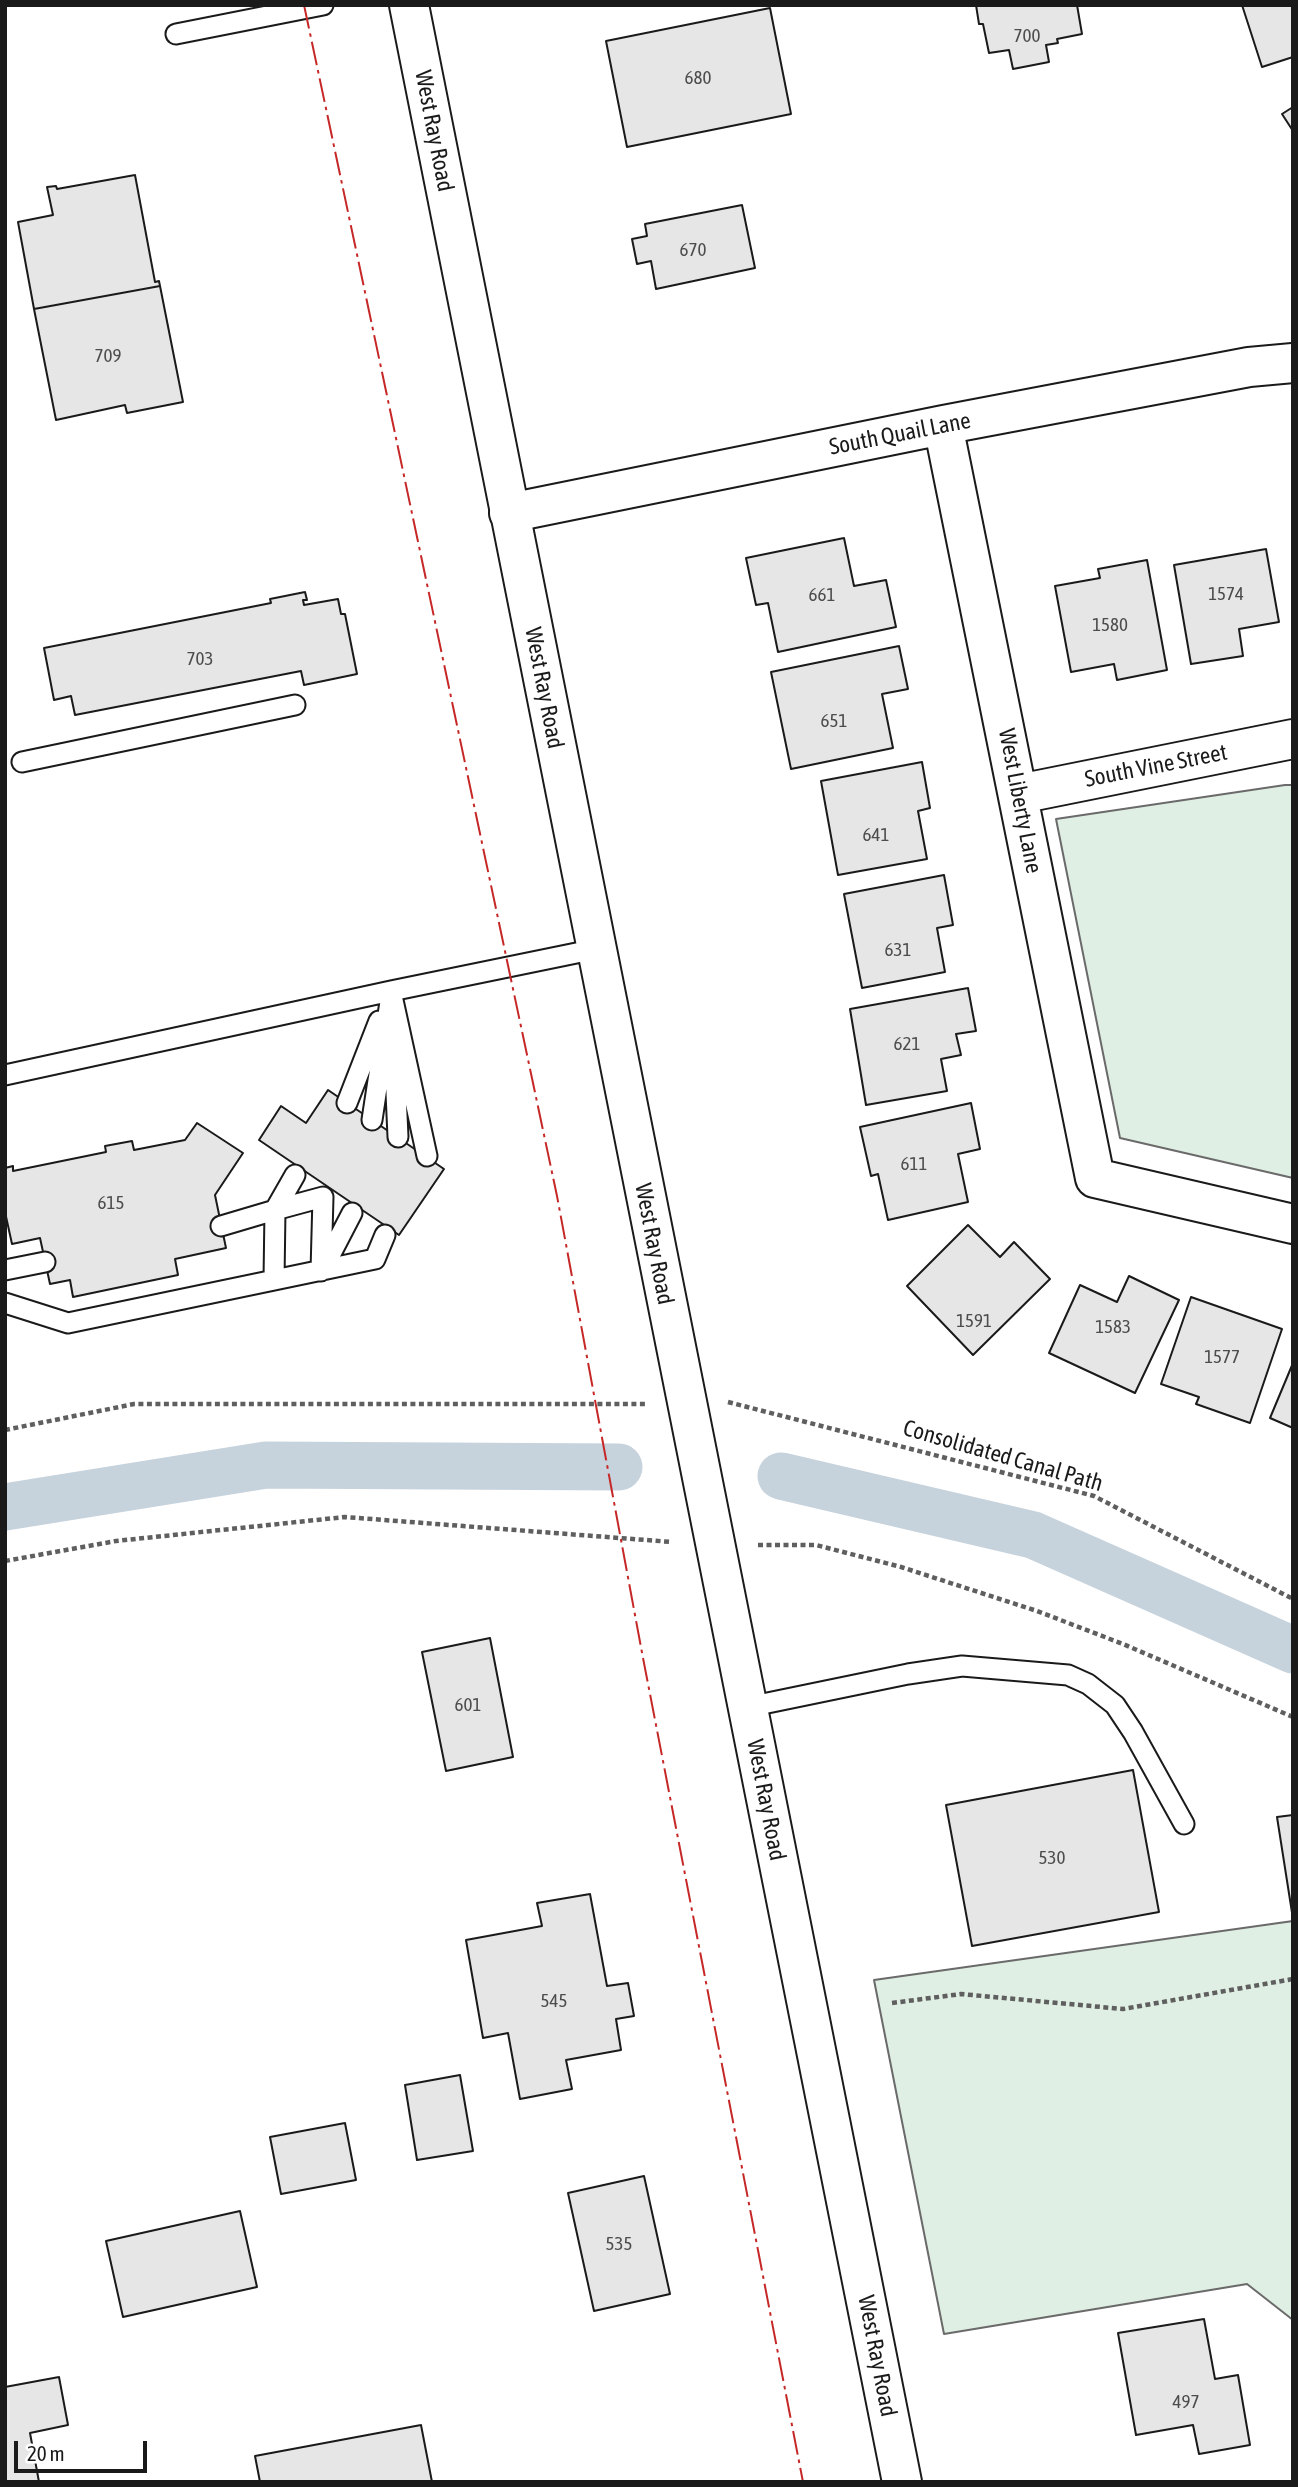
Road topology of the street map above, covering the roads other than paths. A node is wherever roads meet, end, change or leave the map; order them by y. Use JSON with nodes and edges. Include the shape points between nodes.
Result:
{"nodes":[{"id":1,"x":323,"y":5,"type":"edge"},
{"id":2,"x":409,"y":5,"type":"edge"},
{"id":3,"x":176,"y":34,"type":"dead end"},
{"id":4,"x":1293,"y":363,"type":"edge"},
{"id":5,"x":943,"y":425,"type":"junction"},
{"id":6,"x":509,"y":513,"type":"junction"},
{"id":7,"x":295,"y":705,"type":"dead end"},
{"id":8,"x":1293,"y":739,"type":"edge"},
{"id":9,"x":22,"y":762,"type":"dead end"},
{"id":10,"x":1019,"y":794,"type":"junction"},
{"id":11,"x":596,"y":949,"type":"junction"},
{"id":12,"x":391,"y":990,"type":"junction"},
{"id":13,"x":5,"y":1075,"type":"edge"},
{"id":14,"x":346,"y":1102,"type":"dead end"},
{"id":15,"x":372,"y":1120,"type":"dead end"},
{"id":16,"x":398,"y":1137,"type":"dead end"},
{"id":17,"x":427,"y":1156,"type":"dead end"},
{"id":18,"x":295,"y":1175,"type":"dead end"},
{"id":19,"x":275,"y":1210,"type":"junction"},
{"id":20,"x":352,"y":1213,"type":"dead end"},
{"id":21,"x":1293,"y":1224,"type":"edge"},
{"id":22,"x":221,"y":1226,"type":"dead end"},
{"id":23,"x":385,"y":1236,"type":"dead end"},
{"id":24,"x":44,"y":1262,"type":"dead end"},
{"id":25,"x":5,"y":1270,"type":"edge"},
{"id":26,"x":321,"y":1270,"type":"junction"},
{"id":27,"x":274,"y":1280,"type":"junction"},
{"id":28,"x":5,"y":1303,"type":"edge"},
{"id":29,"x":748,"y":1707,"type":"junction"},
{"id":30,"x":1184,"y":1824,"type":"dead end"},
{"id":31,"x":902,"y":2482,"type":"edge"}],
"edges":[{"from":1,"to":3,"type":"lane"},
{"from":2,"to":6,"type":"main road","name":"West Ray Road"},
{"from":4,"to":5,"type":"main road","name":"South Quail Lane","via":[[1249,367]]},
{"from":5,"to":6,"type":"main road","name":"South Quail Lane"},
{"from":5,"to":10,"type":"main road","name":"West Liberty Lane"},
{"from":6,"to":11,"type":"main road","name":"West Ray Road"},
{"from":7,"to":9,"type":"lane"},
{"from":8,"to":10,"type":"main road","name":"South Vine Street"},
{"from":10,"to":21,"type":"main road","name":"West Liberty Lane","via":[[1095,1178]]},
{"from":11,"to":12,"type":"lane"},
{"from":11,"to":29,"type":"main road","name":"West Ray Road"},
{"from":12,"to":13,"type":"lane"},
{"from":12,"to":14,"type":"lane"},
{"from":12,"to":15,"type":"lane"},
{"from":12,"to":16,"type":"lane"},
{"from":12,"to":17,"type":"lane"},
{"from":18,"to":19,"type":"lane"},
{"from":19,"to":22,"type":"lane"},
{"from":19,"to":26,"type":"lane","via":[[323,1197]]},
{"from":19,"to":27,"type":"lane"},
{"from":20,"to":26,"type":"lane"},
{"from":23,"to":26,"type":"lane","via":[[375,1259]]},
{"from":24,"to":25,"type":"lane"},
{"from":26,"to":27,"type":"lane"},
{"from":27,"to":28,"type":"lane","via":[[68,1323]]},
{"from":29,"to":30,"type":"lane","via":[[962,1666],[1068,1675],[1115,1705]]},
{"from":29,"to":31,"type":"main road","name":"West Ray Road"}]}
